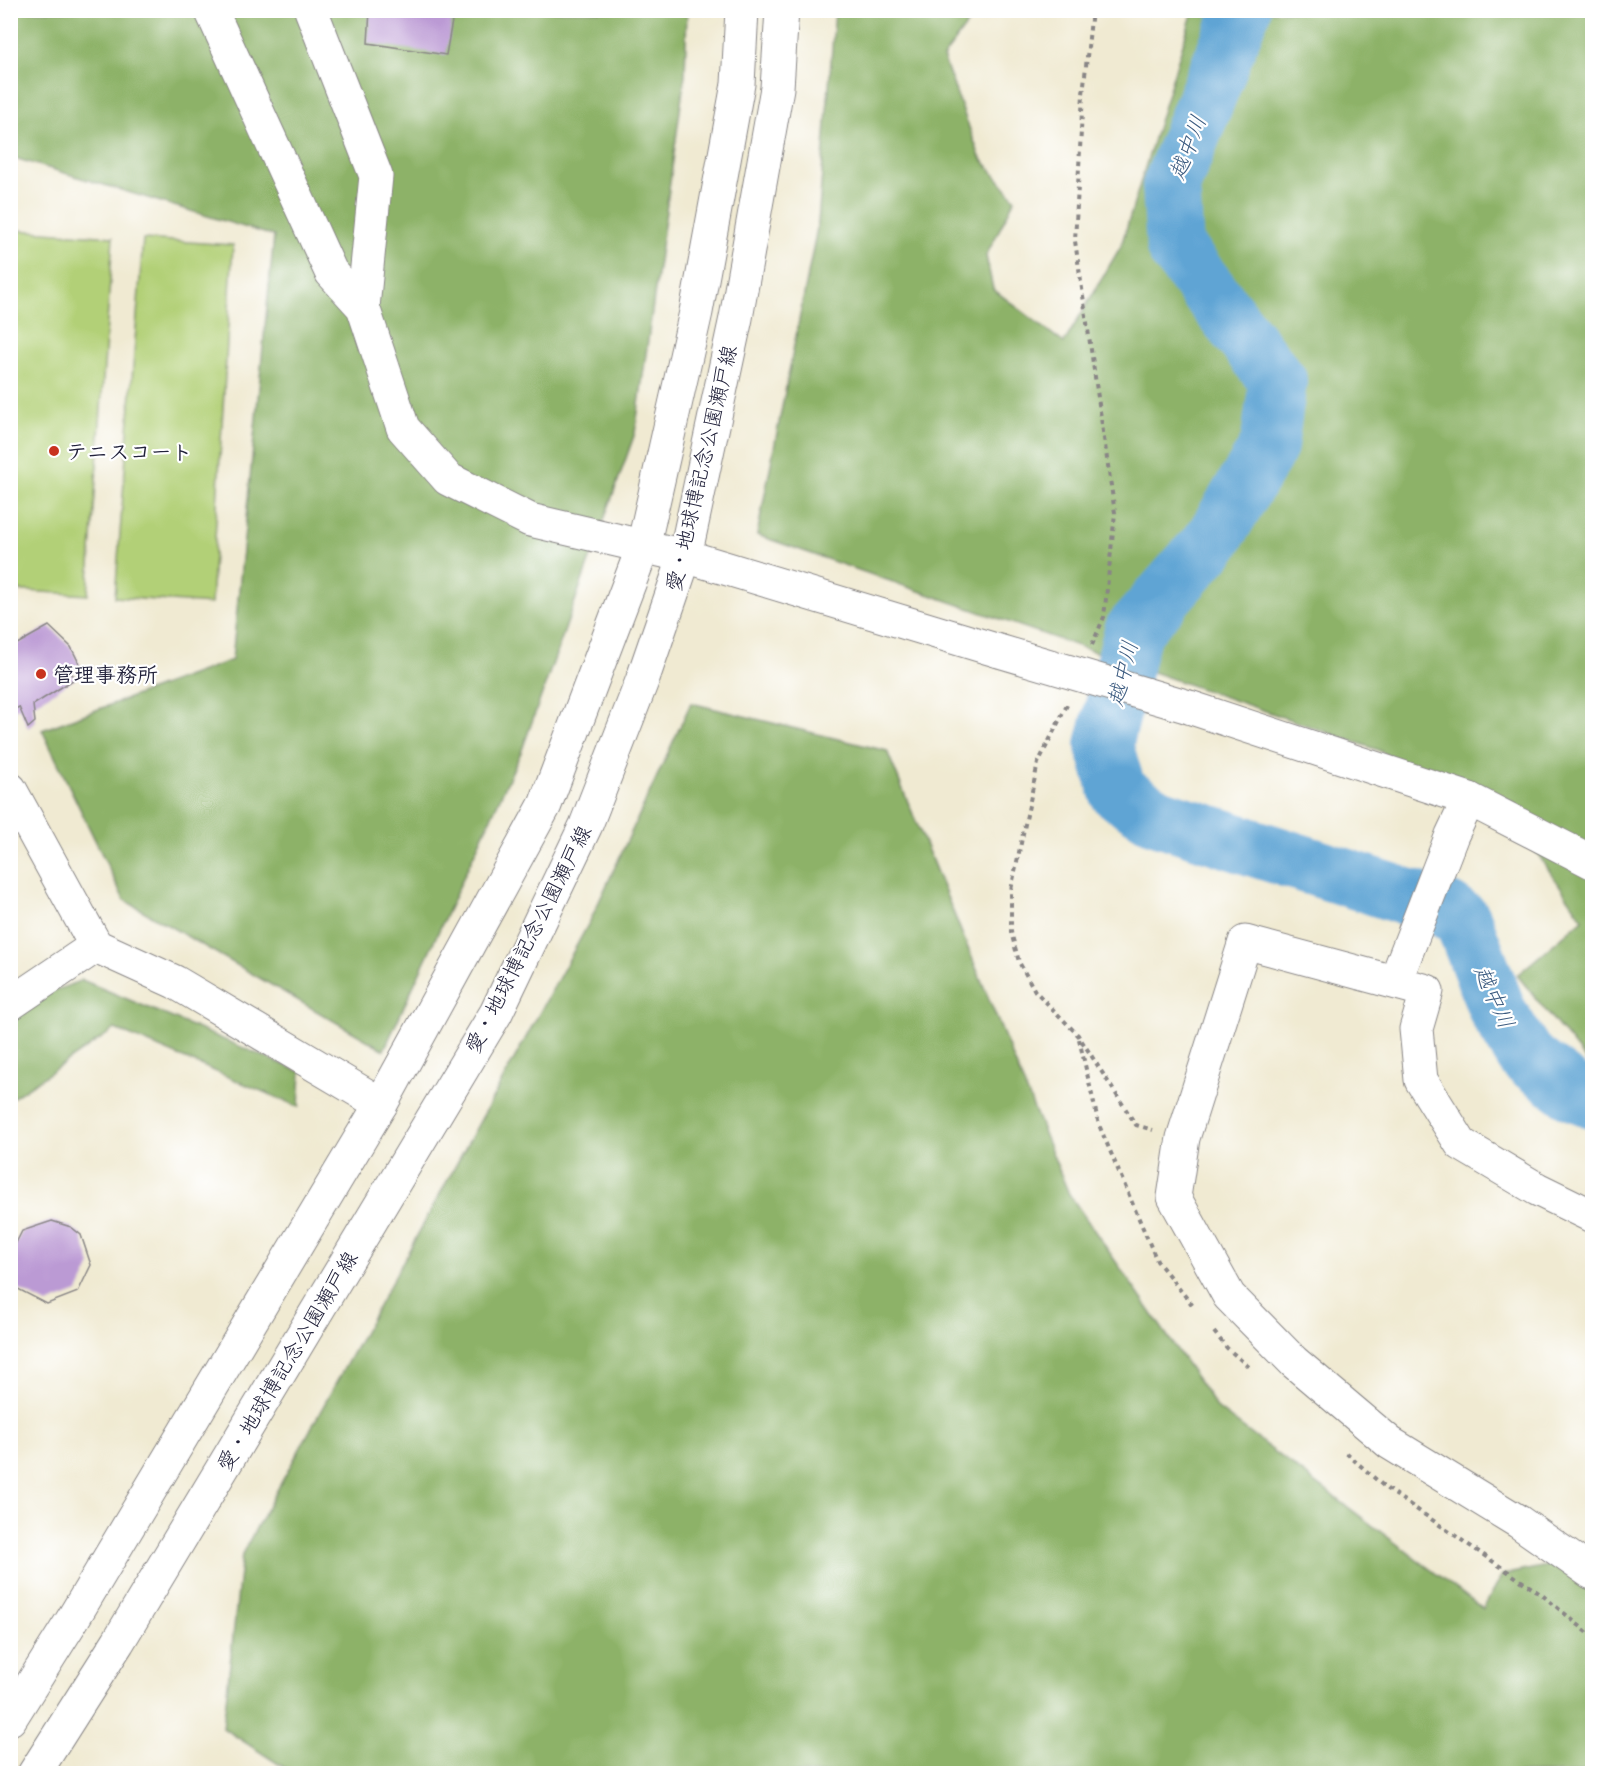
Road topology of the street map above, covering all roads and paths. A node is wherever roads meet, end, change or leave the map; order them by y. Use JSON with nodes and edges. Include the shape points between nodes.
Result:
{"nodes":[{"id":1,"x":211,"y":10,"type":"edge"},
{"id":2,"x":311,"y":10,"type":"edge"},
{"id":3,"x":742,"y":10,"type":"edge"},
{"id":4,"x":782,"y":10,"type":"edge"},
{"id":5,"x":1092,"y":10,"type":"edge"},
{"id":6,"x":363,"y":308,"type":"junction"},
{"id":7,"x":643,"y":547,"type":"junction"},
{"id":8,"x":685,"y":556,"type":"junction"},
{"id":9,"x":1091,"y":648,"type":"dead end"},
{"id":10,"x":1069,"y":700,"type":"dead end"},
{"id":11,"x":10,"y":789,"type":"edge"},
{"id":12,"x":1469,"y":799,"type":"junction"},
{"id":13,"x":1593,"y":862,"type":"edge"},
{"id":14,"x":96,"y":946,"type":"junction"},
{"id":15,"x":1395,"y":982,"type":"junction"},
{"id":16,"x":10,"y":1004,"type":"edge"},
{"id":17,"x":381,"y":1104,"type":"junction"},
{"id":18,"x":1184,"y":1138,"type":"junction"},
{"id":19,"x":1593,"y":1216,"type":"edge"},
{"id":20,"x":1593,"y":1573,"type":"edge"},
{"id":21,"x":10,"y":1719,"type":"edge"},
{"id":22,"x":34,"y":1773,"type":"edge"}],
"edges":[{"from":1,"to":6,"type":"main road","via":[[332,272]]},
{"from":2,"to":6,"type":"main road","via":[[376,176]]},
{"from":3,"to":7,"type":"main road","name":"愛・地球博記念公園瀬戸線","via":[[738,84],[696,312]]},
{"from":4,"to":8,"type":"main road","name":"愛・地球博記念公園瀬戸線","via":[[777,88],[740,295]]},
{"from":5,"to":9,"type":"path","via":[[1083,94],[1076,241],[1114,513],[1104,617]]},
{"from":6,"to":7,"type":"main road","via":[[403,428],[448,479],[530,520]]},
{"from":7,"to":8,"type":"main road"},
{"from":7,"to":17,"type":"main road","name":"愛・地球博記念公園瀬戸線","via":[[545,805]]},
{"from":8,"to":12,"type":"main road","bridge":true,"via":[[1190,706]]},
{"from":8,"to":22,"type":"main road","name":"愛・地球博記念公園瀬戸線","via":[[586,825],[495,1013],[118,1642]]},
{"from":10,"to":18,"type":"path","via":[[1038,763],[1011,890],[1011,933],[1019,962],[1035,991],[1078,1035],[1136,1125]]},
{"from":11,"to":14,"type":"main road"},
{"from":12,"to":13,"type":"main road"},
{"from":12,"to":15,"type":"main road"},
{"from":14,"to":16,"type":"main road"},
{"from":14,"to":17,"type":"main road","via":[[175,982]]},
{"from":15,"to":18,"type":"main road","via":[[1245,942]]},
{"from":15,"to":19,"type":"main road","via":[[1427,991],[1416,1029],[1421,1080],[1461,1144],[1536,1189]]},
{"from":17,"to":21,"type":"main road","name":"愛・地球博記念公園瀬戸線"},
{"from":18,"to":20,"type":"main road","via":[[1174,1197],[1229,1296],[1294,1362],[1390,1443],[1519,1522]]}]}
